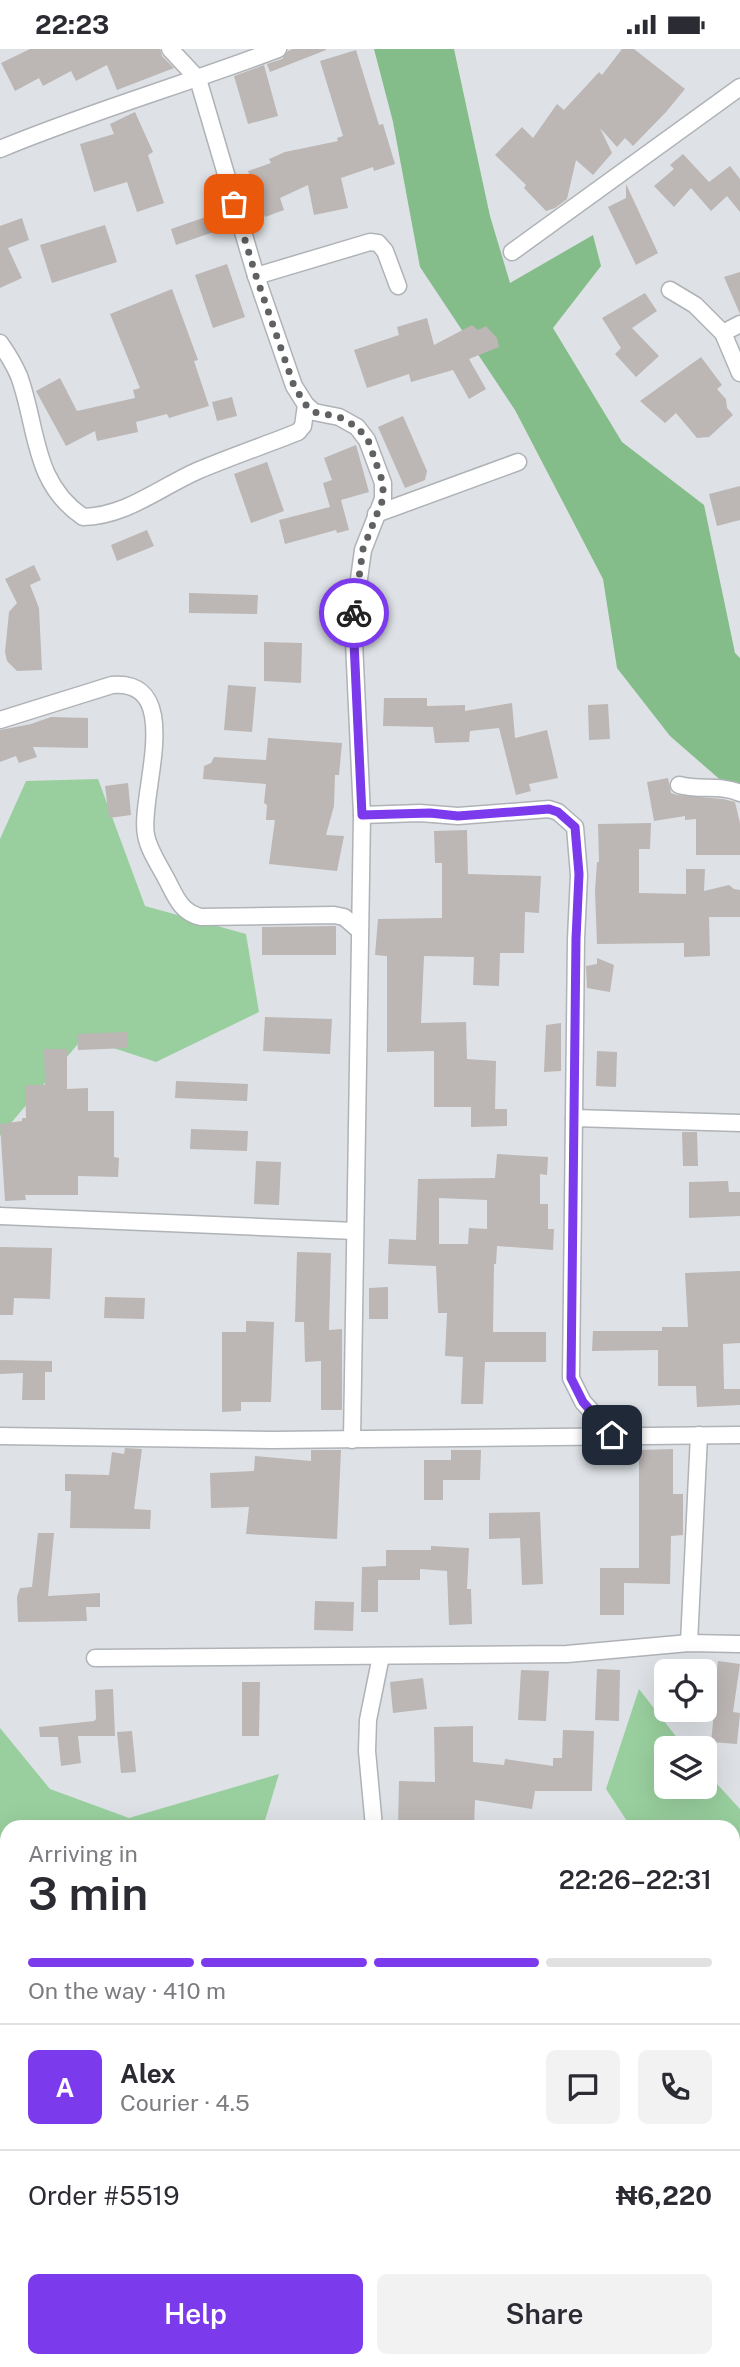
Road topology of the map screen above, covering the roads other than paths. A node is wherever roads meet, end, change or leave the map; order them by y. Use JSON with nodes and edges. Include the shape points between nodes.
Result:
{"nodes":[{"id":1,"x":170,"y":49,"type":"edge"},
{"id":2,"x":278,"y":49,"type":"edge"},
{"id":3,"x":198,"y":79,"type":"junction"},
{"id":4,"x":740,"y":87,"type":"edge"},
{"id":5,"x":0,"y":149,"type":"edge"},
{"id":6,"x":512,"y":252,"type":"dead end"},
{"id":7,"x":256,"y":276,"type":"junction"},
{"id":8,"x":398,"y":286,"type":"dead end"},
{"id":9,"x":670,"y":290,"type":"dead end"},
{"id":10,"x":740,"y":324,"type":"edge"},
{"id":11,"x":723,"y":333,"type":"junction"},
{"id":12,"x":0,"y":343,"type":"edge"},
{"id":13,"x":740,"y":373,"type":"edge"},
{"id":14,"x":306,"y":405,"type":"junction"},
{"id":15,"x":518,"y":461,"type":"dead end"},
{"id":16,"x":376,"y":514,"type":"junction"},
{"id":17,"x":0,"y":720,"type":"edge"},
{"id":18,"x":679,"y":785,"type":"dead end"},
{"id":19,"x":740,"y":793,"type":"edge"},
{"id":20,"x":362,"y":815,"type":"junction"},
{"id":21,"x":359,"y":930,"type":"junction"},
{"id":22,"x":574,"y":1118,"type":"junction"},
{"id":23,"x":740,"y":1123,"type":"edge"},
{"id":24,"x":0,"y":1216,"type":"edge"},
{"id":25,"x":355,"y":1231,"type":"junction"},
{"id":26,"x":612,"y":1435,"type":"junction"},
{"id":27,"x":699,"y":1435,"type":"junction"},
{"id":28,"x":740,"y":1435,"type":"edge"},
{"id":29,"x":0,"y":1436,"type":"edge"},
{"id":30,"x":352,"y":1440,"type":"junction"},
{"id":31,"x":689,"y":1643,"type":"junction"},
{"id":32,"x":740,"y":1644,"type":"edge"},
{"id":33,"x":381,"y":1655,"type":"junction"},
{"id":34,"x":95,"y":1658,"type":"dead end"},
{"id":35,"x":373,"y":1820,"type":"edge"}],
"edges":[{"from":1,"to":3,"type":"street"},
{"from":2,"to":3,"type":"street"},
{"from":3,"to":5,"type":"street"},
{"from":3,"to":7,"type":"street"},
{"from":4,"to":6,"type":"street"},
{"from":7,"to":8,"type":"street","via":[[370,242],[385,251]]},
{"from":7,"to":14,"type":"street","via":[[294,386]]},
{"from":9,"to":11,"type":"street","via":[[695,305]]},
{"from":10,"to":11,"type":"street"},
{"from":11,"to":13,"type":"street"},
{"from":12,"to":14,"type":"street","via":[[19,376],[48,479],[83,517],[100,517],[149,498],[195,472],[298,432]]},
{"from":14,"to":16,"type":"street","via":[[357,427],[368,440],[383,483],[383,499]]},
{"from":15,"to":16,"type":"street"},
{"from":16,"to":20,"type":"street","via":[[363,549],[355,608]]},
{"from":17,"to":21,"type":"street","via":[[111,685],[135,688],[148,702],[155,725],[145,833],[179,905],[201,917],[344,916]]},
{"from":18,"to":19,"type":"street","via":[[722,787]]},
{"from":20,"to":21,"type":"street"},
{"from":20,"to":22,"type":"street","via":[[458,816],[549,809],[575,827],[579,874]]},
{"from":21,"to":25,"type":"street"},
{"from":22,"to":23,"type":"street"},
{"from":22,"to":26,"type":"street","via":[[571,1378],[583,1402]]},
{"from":24,"to":25,"type":"street"},
{"from":25,"to":30,"type":"street"},
{"from":26,"to":27,"type":"street"},
{"from":26,"to":30,"type":"street"},
{"from":27,"to":28,"type":"street"},
{"from":27,"to":31,"type":"street"},
{"from":29,"to":30,"type":"street"},
{"from":31,"to":32,"type":"street"},
{"from":31,"to":33,"type":"street","via":[[567,1654]]},
{"from":33,"to":34,"type":"street"},
{"from":33,"to":35,"type":"street","via":[[368,1720]]}]}
